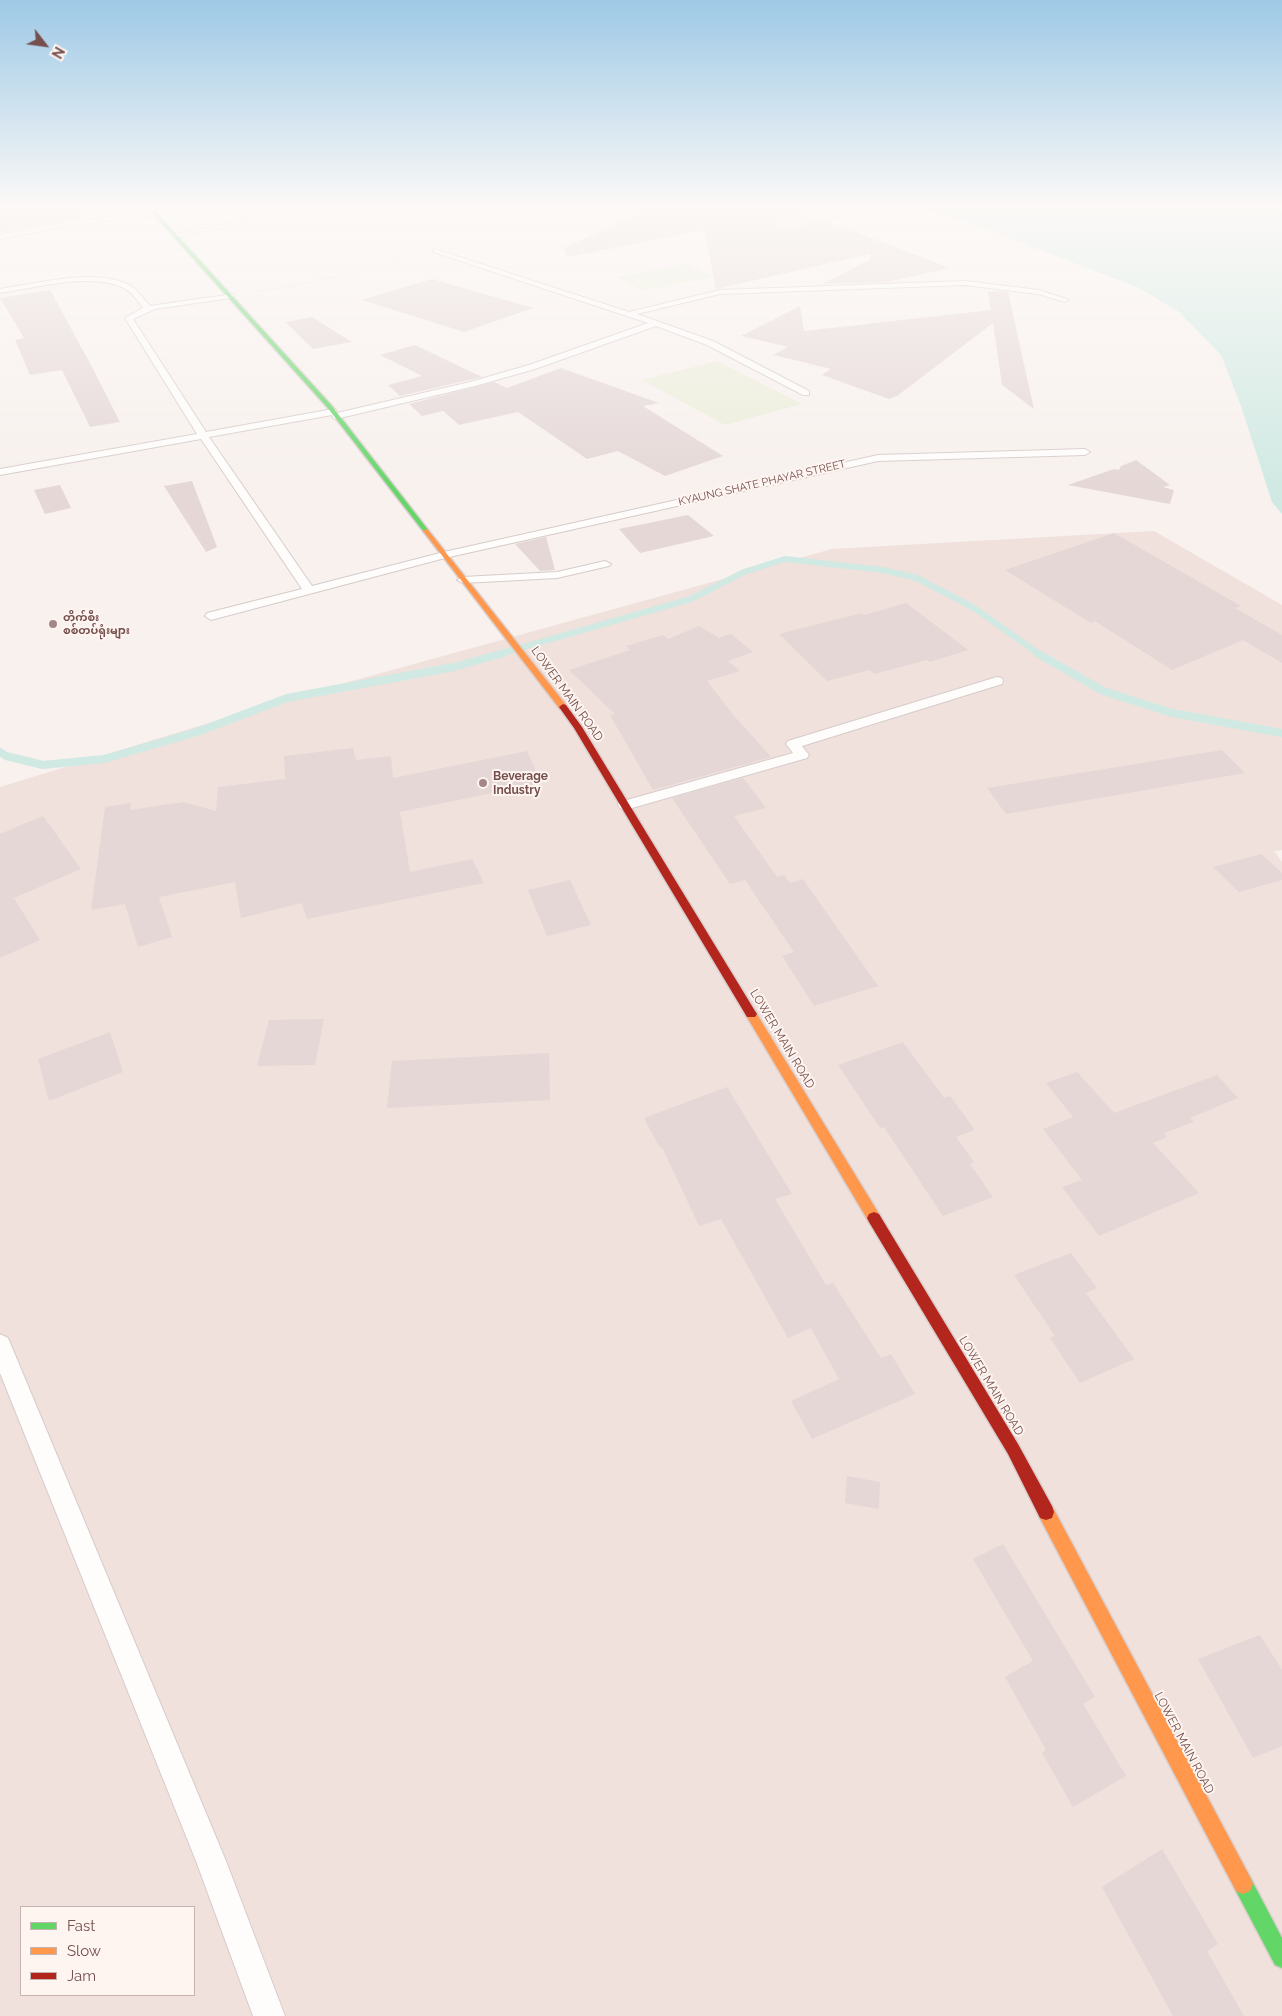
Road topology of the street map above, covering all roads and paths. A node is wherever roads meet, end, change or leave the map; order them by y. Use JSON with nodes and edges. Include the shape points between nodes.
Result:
{"nodes":[{"id":1,"x":143,"y":302,"type":"edge"},
{"id":2,"x":189,"y":302,"type":"edge"},
{"id":3,"x":235,"y":302,"type":"edge"},
{"id":4,"x":592,"y":302,"type":"edge"},
{"id":5,"x":678,"y":302,"type":"edge"},
{"id":6,"x":149,"y":308,"type":"junction"},
{"id":7,"x":629,"y":314,"type":"junction"},
{"id":8,"x":656,"y":323,"type":"junction"},
{"id":9,"x":806,"y":393,"type":"dead end"},
{"id":10,"x":335,"y":414,"type":"junction"},
{"id":11,"x":202,"y":435,"type":"junction"},
{"id":12,"x":1085,"y":452,"type":"dead end"},
{"id":13,"x":0,"y":472,"type":"edge"},
{"id":14,"x":444,"y":555,"type":"junction"},
{"id":15,"x":604,"y":564,"type":"dead end"},
{"id":16,"x":463,"y":580,"type":"junction"},
{"id":17,"x":308,"y":589,"type":"junction"},
{"id":18,"x":211,"y":616,"type":"dead end"},
{"id":19,"x":997,"y":681,"type":"dead end"},
{"id":20,"x":625,"y":805,"type":"junction"},
{"id":21,"x":0,"y":1346,"type":"edge"},
{"id":22,"x":1282,"y":1958,"type":"edge"},
{"id":23,"x":269,"y":2016,"type":"edge"}],
"edges":[{"from":1,"to":6,"type":"lane"},
{"from":2,"to":6,"type":"lane"},
{"from":3,"to":10,"type":"main road","name":"LOWER MAIN ROAD"},
{"from":4,"to":7,"type":"lane"},
{"from":5,"to":7,"type":"lane"},
{"from":6,"to":11,"type":"lane","via":[[129,318]]},
{"from":7,"to":8,"type":"lane"},
{"from":8,"to":9,"type":"lane","via":[[710,343]]},
{"from":8,"to":10,"type":"lane","via":[[532,367],[472,384]]},
{"from":10,"to":11,"type":"lane"},
{"from":10,"to":14,"type":"main road","name":"LOWER MAIN ROAD"},
{"from":11,"to":13,"type":"lane"},
{"from":11,"to":17,"type":"lane"},
{"from":12,"to":14,"type":"lane","name":"KYAUNG SHATE PHAYAR STREET","via":[[878,458]]},
{"from":14,"to":16,"type":"main road","name":"LOWER MAIN ROAD"},
{"from":14,"to":17,"type":"lane","name":"KYAUNG SHATE PHAYAR STREET"},
{"from":15,"to":16,"type":"lane","via":[[558,575]]},
{"from":16,"to":20,"type":"main road","name":"LOWER MAIN ROAD","via":[[578,727]]},
{"from":17,"to":18,"type":"lane","name":"KYAUNG SHATE PHAYAR STREET"},
{"from":19,"to":20,"type":"lane","via":[[793,744],[802,755]]},
{"from":20,"to":22,"type":"main road","name":"LOWER MAIN ROAD","via":[[1013,1449]]},
{"from":21,"to":23,"type":"lane","via":[[211,1861]]}]}
